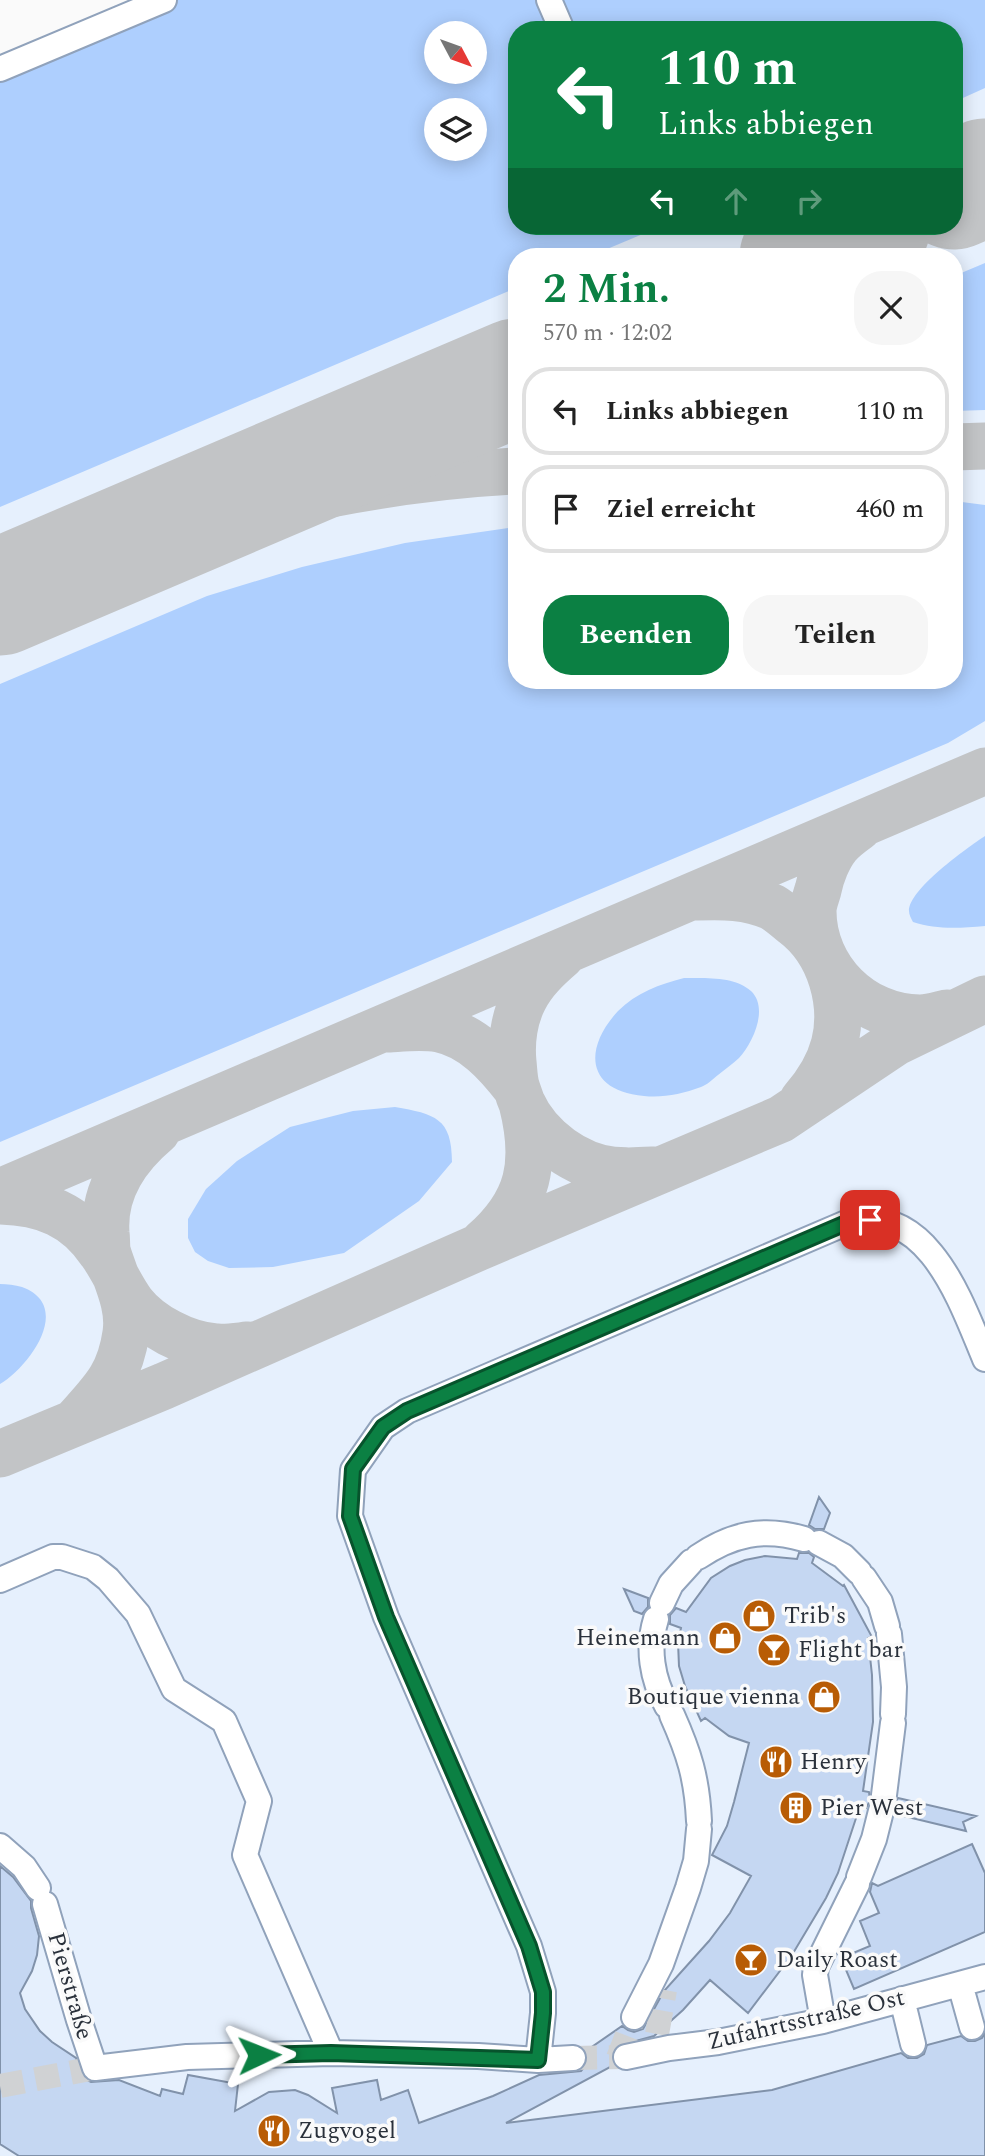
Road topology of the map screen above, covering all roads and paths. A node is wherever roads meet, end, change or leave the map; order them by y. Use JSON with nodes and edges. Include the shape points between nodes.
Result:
{"nodes":[{"id":1,"x":164,"y":0,"type":"edge"},
{"id":2,"x":549,"y":0,"type":"edge"},
{"id":3,"x":558,"y":21,"type":"edge"},
{"id":4,"x":0,"y":69,"type":"edge"},
{"id":5,"x":985,"y":1359,"type":"edge"},
{"id":6,"x":0,"y":1580,"type":"edge"},
{"id":7,"x":0,"y":1846,"type":"edge"},
{"id":8,"x":661,"y":1964,"type":"junction"},
{"id":9,"x":985,"y":1977,"type":"edge"},
{"id":10,"x":960,"y":1984,"type":"junction"},
{"id":11,"x":665,"y":1990,"type":"tunnel mouth"},
{"id":12,"x":902,"y":1999,"type":"junction"},
{"id":13,"x":634,"y":2017,"type":"tunnel mouth"},
{"id":14,"x":822,"y":2021,"type":"junction"},
{"id":15,"x":972,"y":2027,"type":"dead end"},
{"id":16,"x":914,"y":2044,"type":"dead end"},
{"id":17,"x":331,"y":2053,"type":"junction"},
{"id":18,"x":626,"y":2057,"type":"tunnel mouth"},
{"id":19,"x":573,"y":2058,"type":"tunnel mouth"},
{"id":20,"x":538,"y":2060,"type":"junction"}],
"edges":[{"from":1,"to":4,"type":"lane"},
{"from":2,"to":3,"type":"lane"},
{"from":5,"to":20,"type":"lane","via":[[952,1282],[933,1255],[894,1224],[858,1220],[407,1411],[383,1427],[353,1469],[350,1516],[386,1617],[529,1946],[543,1992]]},
{"from":6,"to":17,"type":"lane","via":[[53,1557],[93,1567],[138,1614],[174,1689],[224,1721],[259,1801],[245,1855]]},
{"from":7,"to":17,"type":"lane","name":"Pierstraße","via":[[24,1867],[42,1896],[95,2068],[187,2057]]},
{"from":8,"to":11,"type":"lane"},
{"from":8,"to":13,"type":"lane"},
{"from":8,"to":14,"type":"lane","via":[[696,1861],[699,1825],[694,1771],[651,1659],[659,1611],[671,1584],[718,1544],[764,1532],[812,1541],[843,1556],[880,1602],[894,1687],[882,1803],[873,1839],[816,1967]]},
{"from":9,"to":10,"type":"lane","name":"Zufahrtsstraße Ost"},
{"from":10,"to":12,"type":"lane","name":"Zufahrtsstraße Ost"},
{"from":10,"to":15,"type":"lane"},
{"from":12,"to":14,"type":"lane","name":"Zufahrtsstraße Ost"},
{"from":12,"to":16,"type":"lane"},
{"from":14,"to":18,"type":"lane","name":"Zufahrtsstraße Ost","via":[[718,2042],[663,2041]]},
{"from":17,"to":20,"type":"lane"},
{"from":19,"to":20,"type":"lane"}]}
